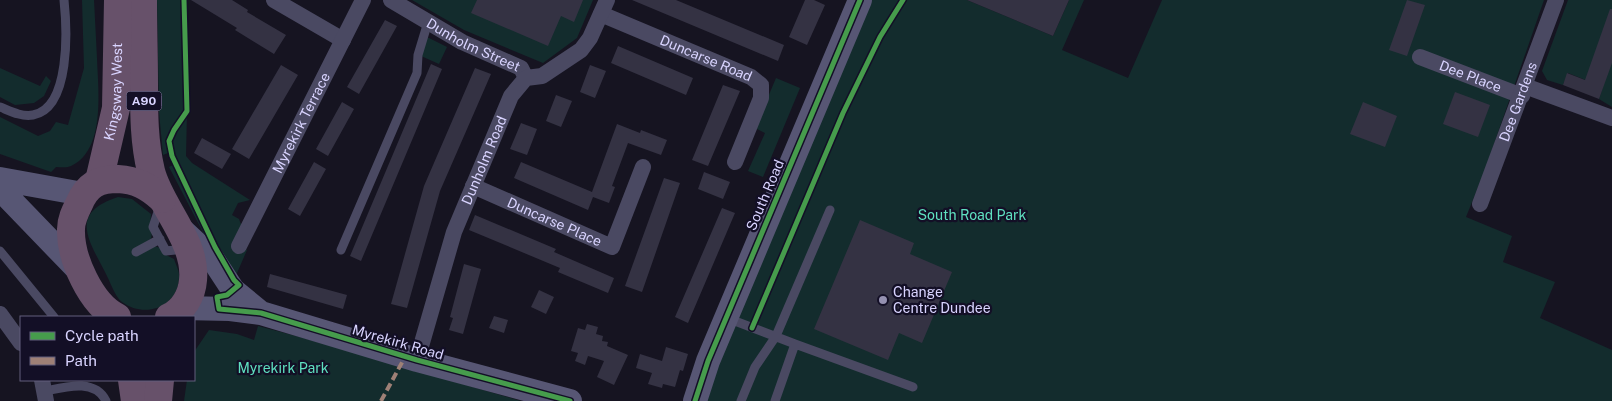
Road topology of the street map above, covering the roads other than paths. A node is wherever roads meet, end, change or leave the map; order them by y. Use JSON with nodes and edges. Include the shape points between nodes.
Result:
{"nodes":[{"id":1,"x":64,"y":0,"type":"edge"},
{"id":2,"x":118,"y":0,"type":"edge"},
{"id":3,"x":143,"y":0,"type":"edge"},
{"id":4,"x":274,"y":0,"type":"edge"},
{"id":5,"x":363,"y":0,"type":"edge"},
{"id":6,"x":391,"y":0,"type":"edge"},
{"id":7,"x":860,"y":0,"type":"edge"},
{"id":8,"x":1556,"y":0,"type":"edge"},
{"id":9,"x":604,"y":7,"type":"edge"},
{"id":10,"x":428,"y":22,"type":"junction"},
{"id":11,"x":342,"y":40,"type":"junction"},
{"id":12,"x":1420,"y":57,"type":"dead end"},
{"id":13,"x":526,"y":78,"type":"junction"},
{"id":14,"x":1523,"y":91,"type":"junction"},
{"id":15,"x":0,"y":107,"type":"edge"},
{"id":16,"x":1612,"y":118,"type":"edge"},
{"id":17,"x":735,"y":162,"type":"dead end"},
{"id":18,"x":643,"y":167,"type":"dead end"},
{"id":19,"x":0,"y":179,"type":"edge"},
{"id":20,"x":473,"y":186,"type":"junction"},
{"id":21,"x":91,"y":188,"type":"junction"},
{"id":22,"x":0,"y":190,"type":"edge"},
{"id":23,"x":162,"y":198,"type":"junction"},
{"id":24,"x":1480,"y":204,"type":"dead end"},
{"id":25,"x":830,"y":210,"type":"dead end"},
{"id":26,"x":176,"y":239,"type":"junction"},
{"id":27,"x":239,"y":246,"type":"dead end"},
{"id":28,"x":341,"y":250,"type":"dead end"},
{"id":29,"x":0,"y":251,"type":"edge"},
{"id":30,"x":136,"y":252,"type":"dead end"},
{"id":31,"x":82,"y":274,"type":"junction"},
{"id":32,"x":261,"y":313,"type":"junction"},
{"id":33,"x":0,"y":314,"type":"edge"},
{"id":34,"x":174,"y":315,"type":"edge"},
{"id":35,"x":53,"y":316,"type":"edge"},
{"id":36,"x":115,"y":316,"type":"edge"},
{"id":37,"x":726,"y":317,"type":"junction"},
{"id":38,"x":776,"y":336,"type":"junction"},
{"id":39,"x":20,"y":342,"type":"edge"},
{"id":40,"x":795,"y":344,"type":"junction"},
{"id":41,"x":417,"y":360,"type":"junction"},
{"id":42,"x":132,"y":381,"type":"edge"},
{"id":43,"x":160,"y":381,"type":"edge"},
{"id":44,"x":90,"y":383,"type":"edge"},
{"id":45,"x":913,"y":387,"type":"dead end"},
{"id":46,"x":44,"y":390,"type":"edge"},
{"id":47,"x":106,"y":401,"type":"edge"},
{"id":48,"x":135,"y":401,"type":"edge"},
{"id":49,"x":158,"y":401,"type":"edge"},
{"id":50,"x":570,"y":401,"type":"edge"},
{"id":51,"x":695,"y":401,"type":"edge"},
{"id":52,"x":741,"y":401,"type":"edge"},
{"id":53,"x":775,"y":401,"type":"edge"}],
"edges":[{"from":1,"to":15,"type":"lane","via":[[65,61],[57,93],[48,107],[34,115],[18,114]]},
{"from":2,"to":21,"type":"highway","name":"Kingsway West","number":"A90","via":[[116,108]]},
{"from":3,"to":23,"type":"highway","name":"Kingsway West","number":"A90","via":[[145,140],[152,173]]},
{"from":4,"to":11,"type":"street"},
{"from":5,"to":11,"type":"street","name":"Myrekirk Terrace"},
{"from":6,"to":10,"type":"street","name":"Dunholm Street"},
{"from":7,"to":37,"type":"street","name":"South Road"},
{"from":8,"to":14,"type":"street","name":"Dee Gardens"},
{"from":9,"to":13,"type":"street","via":[[581,50],[542,76]]},
{"from":9,"to":17,"type":"street","name":"Duncarse Road","via":[[751,77],[761,85],[761,98]]},
{"from":10,"to":13,"type":"street","name":"Dunholm Street","via":[[462,42],[521,68]]},
{"from":10,"to":28,"type":"lane","via":[[418,55],[417,73]]},
{"from":11,"to":27,"type":"street","name":"Myrekirk Terrace"},
{"from":12,"to":14,"type":"street","name":"Dee Place"},
{"from":13,"to":20,"type":"street","name":"Dunholm Road","via":[[510,96]]},
{"from":14,"to":16,"type":"street","name":"Dee Place"},
{"from":14,"to":24,"type":"street","name":"Dee Gardens"},
{"from":18,"to":20,"type":"street","name":"Duncarse Place","via":[[612,247]]},
{"from":19,"to":21,"type":"street"},
{"from":20,"to":41,"type":"street","name":"Dunholm Road","via":[[454,232]]},
{"from":21,"to":23,"type":"highway","name":"Kingsway West","number":"A90","via":[[130,180],[143,184]]},
{"from":21,"to":31,"type":"highway","name":"Kingsway West","number":"A90","via":[[74,214],[71,229]]},
{"from":22,"to":31,"type":"street"},
{"from":23,"to":26,"type":"highway","name":"Kingsway West","number":"A90"},
{"from":25,"to":38,"type":"lane"},
{"from":26,"to":30,"type":"lane"},
{"from":26,"to":32,"type":"street","name":"Myrekirk Road","via":[[212,258],[234,290]]},
{"from":26,"to":34,"type":"highway","name":"Kingsway West","number":"A90","via":[[192,265],[194,280],[190,293]]},
{"from":29,"to":35,"type":"lane"},
{"from":31,"to":36,"type":"highway","name":"Kingsway West","number":"A90","via":[[99,303]]},
{"from":32,"to":34,"type":"street","name":"Myrekirk Road","via":[[230,309]]},
{"from":32,"to":41,"type":"street","name":"Myrekirk Road"},
{"from":33,"to":39,"type":"street"},
{"from":37,"to":38,"type":"lane"},
{"from":37,"to":51,"type":"street","name":"South Road"},
{"from":38,"to":40,"type":"lane"},
{"from":38,"to":52,"type":"lane","via":[[755,367]]},
{"from":40,"to":45,"type":"lane"},
{"from":40,"to":53,"type":"lane"},
{"from":41,"to":50,"type":"street","name":"Myrekirk Road"},
{"from":42,"to":48,"type":"highway"},
{"from":43,"to":49,"type":"highway"},
{"from":44,"to":46,"type":"lane"},
{"from":44,"to":47,"type":"lane"}]}
